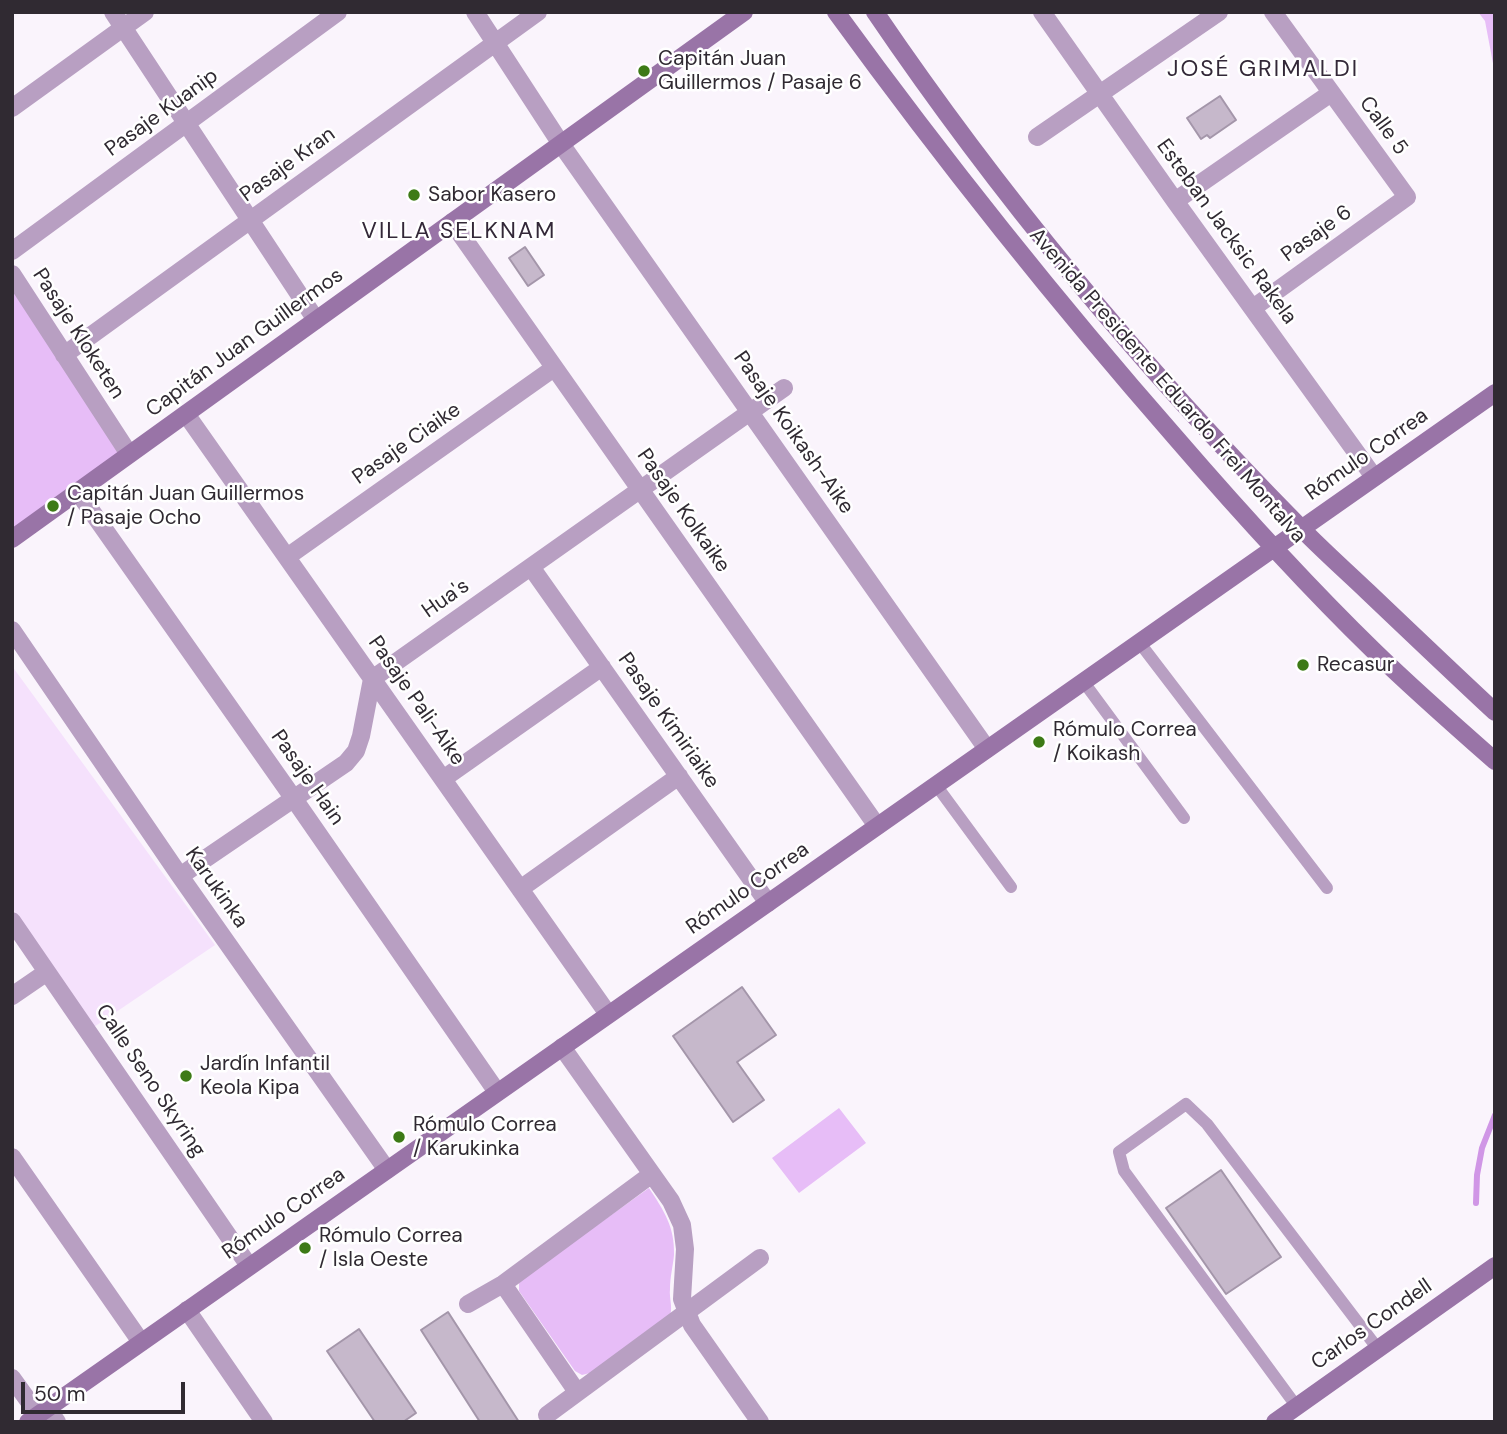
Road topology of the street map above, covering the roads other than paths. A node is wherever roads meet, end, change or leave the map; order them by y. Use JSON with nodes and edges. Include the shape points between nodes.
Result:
{"nodes":[{"id":1,"x":113,"y":12,"type":"edge"},
{"id":2,"x":145,"y":12,"type":"edge"},
{"id":3,"x":338,"y":12,"type":"edge"},
{"id":4,"x":475,"y":12,"type":"edge"},
{"id":5,"x":538,"y":12,"type":"edge"},
{"id":6,"x":744,"y":12,"type":"edge"},
{"id":7,"x":836,"y":12,"type":"edge"},
{"id":8,"x":875,"y":12,"type":"edge"},
{"id":9,"x":1042,"y":12,"type":"edge"},
{"id":10,"x":1219,"y":12,"type":"edge"},
{"id":11,"x":1273,"y":12,"type":"edge"},
{"id":12,"x":123,"y":28,"type":"junction"},
{"id":13,"x":495,"y":43,"type":"junction"},
{"id":14,"x":1331,"y":93,"type":"junction"},
{"id":15,"x":1101,"y":94,"type":"junction"},
{"id":16,"x":12,"y":108,"type":"edge"},
{"id":17,"x":186,"y":123,"type":"junction"},
{"id":18,"x":1037,"y":137,"type":"dead end"},
{"id":19,"x":561,"y":144,"type":"junction"},
{"id":20,"x":1407,"y":197,"type":"joint"},
{"id":21,"x":1175,"y":201,"type":"junction"},
{"id":22,"x":251,"y":220,"type":"junction"},
{"id":23,"x":452,"y":222,"type":"junction"},
{"id":24,"x":12,"y":251,"type":"edge"},
{"id":25,"x":12,"y":274,"type":"edge"},
{"id":26,"x":1253,"y":308,"type":"junction"},
{"id":27,"x":316,"y":320,"type":"junction"},
{"id":28,"x":64,"y":355,"type":"junction"},
{"id":29,"x":554,"y":368,"type":"junction"},
{"id":30,"x":784,"y":388,"type":"dead end"},
{"id":31,"x":1495,"y":393,"type":"edge"},
{"id":32,"x":750,"y":412,"type":"junction"},
{"id":33,"x":186,"y":414,"type":"junction"},
{"id":34,"x":129,"y":454,"type":"junction"},
{"id":35,"x":1374,"y":478,"type":"junction"},
{"id":36,"x":640,"y":489,"type":"junction"},
{"id":37,"x":78,"y":492,"type":"junction"},
{"id":38,"x":1301,"y":529,"type":"junction"},
{"id":39,"x":12,"y":539,"type":"edge"},
{"id":40,"x":1274,"y":548,"type":"junction"},
{"id":41,"x":287,"y":557,"type":"junction"},
{"id":42,"x":531,"y":566,"type":"junction"},
{"id":43,"x":12,"y":630,"type":"edge"},
{"id":44,"x":1139,"y":642,"type":"junction"},
{"id":45,"x":602,"y":667,"type":"junction"},
{"id":46,"x":372,"y":679,"type":"junction"},
{"id":47,"x":1083,"y":681,"type":"junction"},
{"id":48,"x":1495,"y":712,"type":"edge"},
{"id":49,"x":987,"y":749,"type":"junction"},
{"id":50,"x":1495,"y":761,"type":"edge"},
{"id":51,"x":679,"y":776,"type":"junction"},
{"id":52,"x":443,"y":779,"type":"junction"},
{"id":53,"x":936,"y":785,"type":"junction"},
{"id":54,"x":294,"y":799,"type":"junction"},
{"id":55,"x":1184,"y":818,"type":"dead end"},
{"id":56,"x":877,"y":826,"type":"junction"},
{"id":57,"x":180,"y":876,"type":"junction"},
{"id":58,"x":1011,"y":887,"type":"dead end"},
{"id":59,"x":1327,"y":888,"type":"dead end"},
{"id":60,"x":520,"y":889,"type":"junction"},
{"id":61,"x":768,"y":903,"type":"junction"},
{"id":62,"x":12,"y":921,"type":"edge"},
{"id":63,"x":47,"y":972,"type":"junction"},
{"id":64,"x":12,"y":996,"type":"edge"},
{"id":65,"x":608,"y":1014,"type":"junction"},
{"id":66,"x":562,"y":1046,"type":"junction"},
{"id":67,"x":497,"y":1092,"type":"junction"},
{"id":68,"x":12,"y":1157,"type":"edge"},
{"id":69,"x":387,"y":1170,"type":"junction"},
{"id":70,"x":652,"y":1174,"type":"junction"},
{"id":71,"x":760,"y":1258,"type":"dead end"},
{"id":72,"x":249,"y":1266,"type":"junction"},
{"id":73,"x":1495,"y":1266,"type":"edge"},
{"id":74,"x":503,"y":1284,"type":"junction"},
{"id":75,"x":468,"y":1304,"type":"dead end"},
{"id":76,"x":187,"y":1310,"type":"junction"},
{"id":77,"x":686,"y":1312,"type":"junction"},
{"id":78,"x":141,"y":1342,"type":"junction"},
{"id":79,"x":1378,"y":1349,"type":"junction"},
{"id":80,"x":12,"y":1378,"type":"edge"},
{"id":81,"x":577,"y":1392,"type":"junction"},
{"id":82,"x":1297,"y":1406,"type":"junction"},
{"id":83,"x":547,"y":1415,"type":"dead end"},
{"id":84,"x":42,"y":1416,"type":"edge"},
{"id":85,"x":264,"y":1422,"type":"edge"},
{"id":86,"x":760,"y":1422,"type":"edge"},
{"id":87,"x":1275,"y":1422,"type":"edge"}],
"edges":[{"from":1,"to":12,"type":"street"},
{"from":2,"to":12,"type":"street"},
{"from":3,"to":17,"type":"street","name":"Pasaje Kuanip"},
{"from":4,"to":13,"type":"street","name":"Pasaje Koikash-Aike"},
{"from":5,"to":13,"type":"street","name":"Pasaje Kran"},
{"from":6,"to":19,"type":"street","name":"Capitán Juan Guillermos"},
{"from":7,"to":40,"type":"street","name":"Avenida Presidente Eduardo Frei Montalva","via":[[1053,293]]},
{"from":8,"to":38,"type":"street","name":"Avenida Presidente Eduardo Frei Montalva","via":[[1065,266],[1193,415]]},
{"from":9,"to":15,"type":"street","name":"Esteban Jacksic Rakela"},
{"from":10,"to":15,"type":"street"},
{"from":11,"to":14,"type":"street","name":"Calle 5"},
{"from":12,"to":16,"type":"street"},
{"from":12,"to":17,"type":"street"},
{"from":13,"to":19,"type":"street","name":"Pasaje Koikash-Aike"},
{"from":13,"to":22,"type":"street","name":"Pasaje Kran"},
{"from":14,"to":20,"type":"street","name":"Calle 5"},
{"from":14,"to":21,"type":"street"},
{"from":15,"to":18,"type":"street"},
{"from":15,"to":21,"type":"street","name":"Esteban Jacksic Rakela"},
{"from":17,"to":22,"type":"street"},
{"from":17,"to":24,"type":"street","name":"Pasaje Kuanip"},
{"from":19,"to":23,"type":"street","name":"Capitán Juan Guillermos"},
{"from":19,"to":32,"type":"street","name":"Pasaje Koikash-Aike"},
{"from":20,"to":26,"type":"street","name":"Pasaje 6"},
{"from":21,"to":26,"type":"street","name":"Esteban Jacksic Rakela"},
{"from":22,"to":27,"type":"street"},
{"from":22,"to":28,"type":"street","name":"Pasaje Kran"},
{"from":23,"to":27,"type":"street","name":"Capitán Juan Guillermos"},
{"from":23,"to":29,"type":"street","name":"Pasaje Kolkaike"},
{"from":25,"to":28,"type":"street","name":"Pasaje Kloketen"},
{"from":26,"to":35,"type":"street","name":"Esteban Jacksic Rakela"},
{"from":27,"to":33,"type":"street","name":"Capitán Juan Guillermos"},
{"from":28,"to":34,"type":"street","name":"Pasaje Kloketen"},
{"from":29,"to":36,"type":"street","name":"Pasaje Kolkaike"},
{"from":29,"to":41,"type":"street","name":"Pasaje Ciaike"},
{"from":30,"to":32,"type":"street","name":"Hua's"},
{"from":31,"to":35,"type":"street","name":"Rómulo Correa"},
{"from":32,"to":36,"type":"street","name":"Hua's"},
{"from":32,"to":49,"type":"street","name":"Pasaje Koikash-Aike"},
{"from":33,"to":34,"type":"street","name":"Capitán Juan Guillermos"},
{"from":33,"to":41,"type":"street","name":"Pasaje Pali-Aike"},
{"from":34,"to":37,"type":"street","name":"Capitán Juan Guillermos"},
{"from":35,"to":38,"type":"street","name":"Rómulo Correa"},
{"from":36,"to":42,"type":"street","name":"Hua's"},
{"from":36,"to":56,"type":"street","name":"Pasaje Kolkaike"},
{"from":37,"to":39,"type":"street","name":"Capitán Juan Guillermos"},
{"from":37,"to":54,"type":"street","name":"Pasaje Hain"},
{"from":38,"to":40,"type":"street","name":"Rómulo Correa"},
{"from":38,"to":48,"type":"street","name":"Avenida Presidente Eduardo Frei Montalva"},
{"from":40,"to":44,"type":"street","name":"Rómulo Correa"},
{"from":40,"to":50,"type":"street","name":"Avenida Presidente Eduardo Frei Montalva","via":[[1374,651]]},
{"from":41,"to":46,"type":"street","name":"Pasaje Pali-Aike"},
{"from":42,"to":45,"type":"street","name":"Pasaje Kimiriaike"},
{"from":42,"to":46,"type":"street","name":"Hua's"},
{"from":43,"to":57,"type":"street","name":"Karukinka"},
{"from":44,"to":47,"type":"street","name":"Rómulo Correa"},
{"from":44,"to":59,"type":"lane"},
{"from":45,"to":51,"type":"street","name":"Pasaje Kimiriaike"},
{"from":45,"to":52,"type":"street"},
{"from":46,"to":52,"type":"street","name":"Pasaje Pali-Aike"},
{"from":46,"to":54,"type":"street","via":[[356,751]]},
{"from":47,"to":49,"type":"street","name":"Rómulo Correa"},
{"from":47,"to":55,"type":"lane"},
{"from":49,"to":53,"type":"street","name":"Rómulo Correa"},
{"from":51,"to":60,"type":"street"},
{"from":51,"to":61,"type":"street","name":"Pasaje Kimiriaike"},
{"from":52,"to":60,"type":"street","name":"Pasaje Pali-Aike"},
{"from":53,"to":56,"type":"street","name":"Rómulo Correa"},
{"from":53,"to":58,"type":"lane"},
{"from":54,"to":57,"type":"street"},
{"from":54,"to":67,"type":"street","name":"Pasaje Hain"},
{"from":56,"to":61,"type":"street","name":"Rómulo Correa"},
{"from":57,"to":69,"type":"street","name":"Karukinka"},
{"from":60,"to":65,"type":"street","name":"Pasaje Pali-Aike"},
{"from":61,"to":65,"type":"street","name":"Rómulo Correa"},
{"from":62,"to":63,"type":"street","name":"Calle Seno Skyring"},
{"from":63,"to":64,"type":"street"},
{"from":63,"to":72,"type":"street","name":"Calle Seno Skyring"},
{"from":65,"to":66,"type":"street","name":"Rómulo Correa"},
{"from":66,"to":67,"type":"street","name":"Rómulo Correa"},
{"from":66,"to":70,"type":"street"},
{"from":67,"to":69,"type":"street","name":"Rómulo Correa"},
{"from":68,"to":78,"type":"street"},
{"from":69,"to":72,"type":"street","name":"Rómulo Correa"},
{"from":70,"to":74,"type":"street"},
{"from":70,"to":77,"type":"street","via":[[682,1225]]},
{"from":71,"to":77,"type":"street"},
{"from":72,"to":76,"type":"street","name":"Rómulo Correa"},
{"from":73,"to":79,"type":"street","name":"Carlos Condell"},
{"from":74,"to":75,"type":"street"},
{"from":74,"to":81,"type":"street"},
{"from":76,"to":78,"type":"street","name":"Rómulo Correa"},
{"from":76,"to":85,"type":"street"},
{"from":77,"to":81,"type":"street"},
{"from":77,"to":86,"type":"street"},
{"from":78,"to":84,"type":"street","name":"Rómulo Correa"},
{"from":79,"to":82,"type":"street","name":"Carlos Condell"},
{"from":79,"to":82,"type":"lane","via":[[1208,1124],[1186,1104],[1119,1152],[1124,1171]]},
{"from":80,"to":84,"type":"street"},
{"from":81,"to":83,"type":"street"},
{"from":82,"to":87,"type":"street","name":"Carlos Condell"}]}
